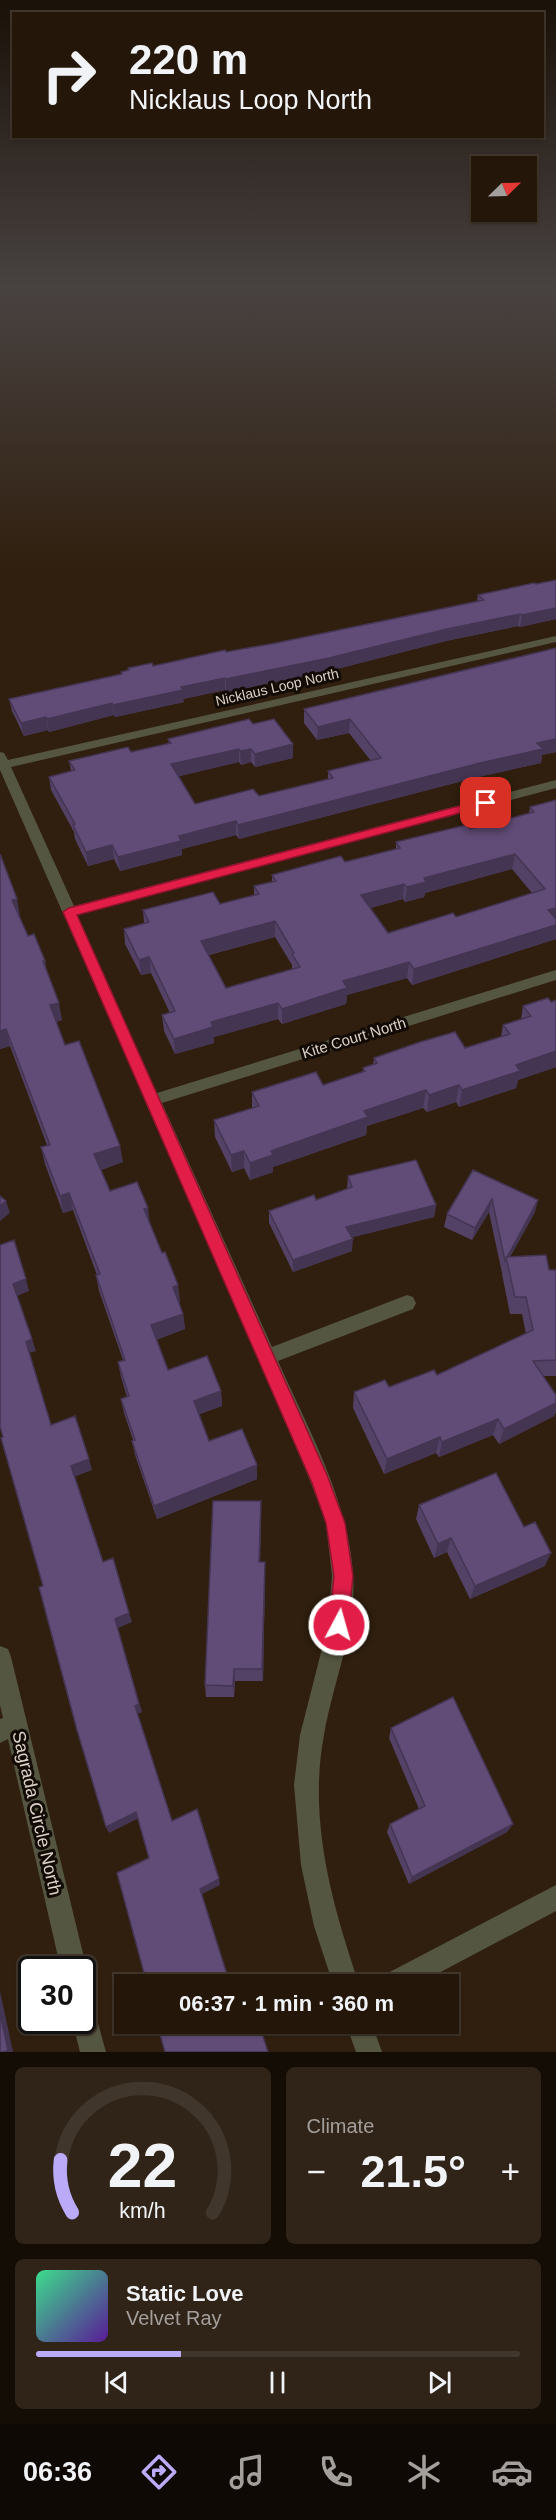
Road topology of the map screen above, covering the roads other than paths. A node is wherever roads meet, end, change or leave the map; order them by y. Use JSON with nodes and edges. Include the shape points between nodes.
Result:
{"nodes":[{"id":1,"x":556,"y":639,"type":"edge"},
{"id":2,"x":2,"y":761,"type":"edge"},
{"id":3,"x":556,"y":784,"type":"edge"},
{"id":4,"x":69,"y":912,"type":"junction"},
{"id":5,"x":556,"y":975,"type":"edge"},
{"id":6,"x":153,"y":1100,"type":"junction"},
{"id":7,"x":407,"y":1303,"type":"dead end"},
{"id":8,"x":267,"y":1357,"type":"junction"},
{"id":9,"x":0,"y":1657,"type":"edge"},
{"id":10,"x":8,"y":1727,"type":"edge"},
{"id":11,"x":556,"y":1897,"type":"edge"},
{"id":12,"x":70,"y":1956,"type":"edge"},
{"id":13,"x":343,"y":1974,"type":"edge"},
{"id":14,"x":412,"y":1974,"type":"edge"},
{"id":15,"x":89,"y":2034,"type":"edge"},
{"id":16,"x":363,"y":2034,"type":"edge"},
{"id":17,"x":93,"y":2052,"type":"edge"},
{"id":18,"x":369,"y":2052,"type":"edge"}],
"edges":[{"from":1,"to":2,"type":"street","name":"Nicklaus Loop North"},
{"from":2,"to":4,"type":"street"},
{"from":3,"to":4,"type":"street"},
{"from":4,"to":6,"type":"street"},
{"from":5,"to":6,"type":"street","name":"Kite Court North"},
{"from":6,"to":8,"type":"street"},
{"from":7,"to":8,"type":"street"},
{"from":8,"to":13,"type":"street","via":[[336,1523],[343,1576],[339,1625],[312,1736],[306,1785],[313,1865]]},
{"from":9,"to":10,"type":"street","name":"Sagrada Circle North"},
{"from":10,"to":12,"type":"street","name":"Sagrada Circle North"},
{"from":11,"to":14,"type":"street"},
{"from":15,"to":17,"type":"street"},
{"from":16,"to":18,"type":"street"}]}
